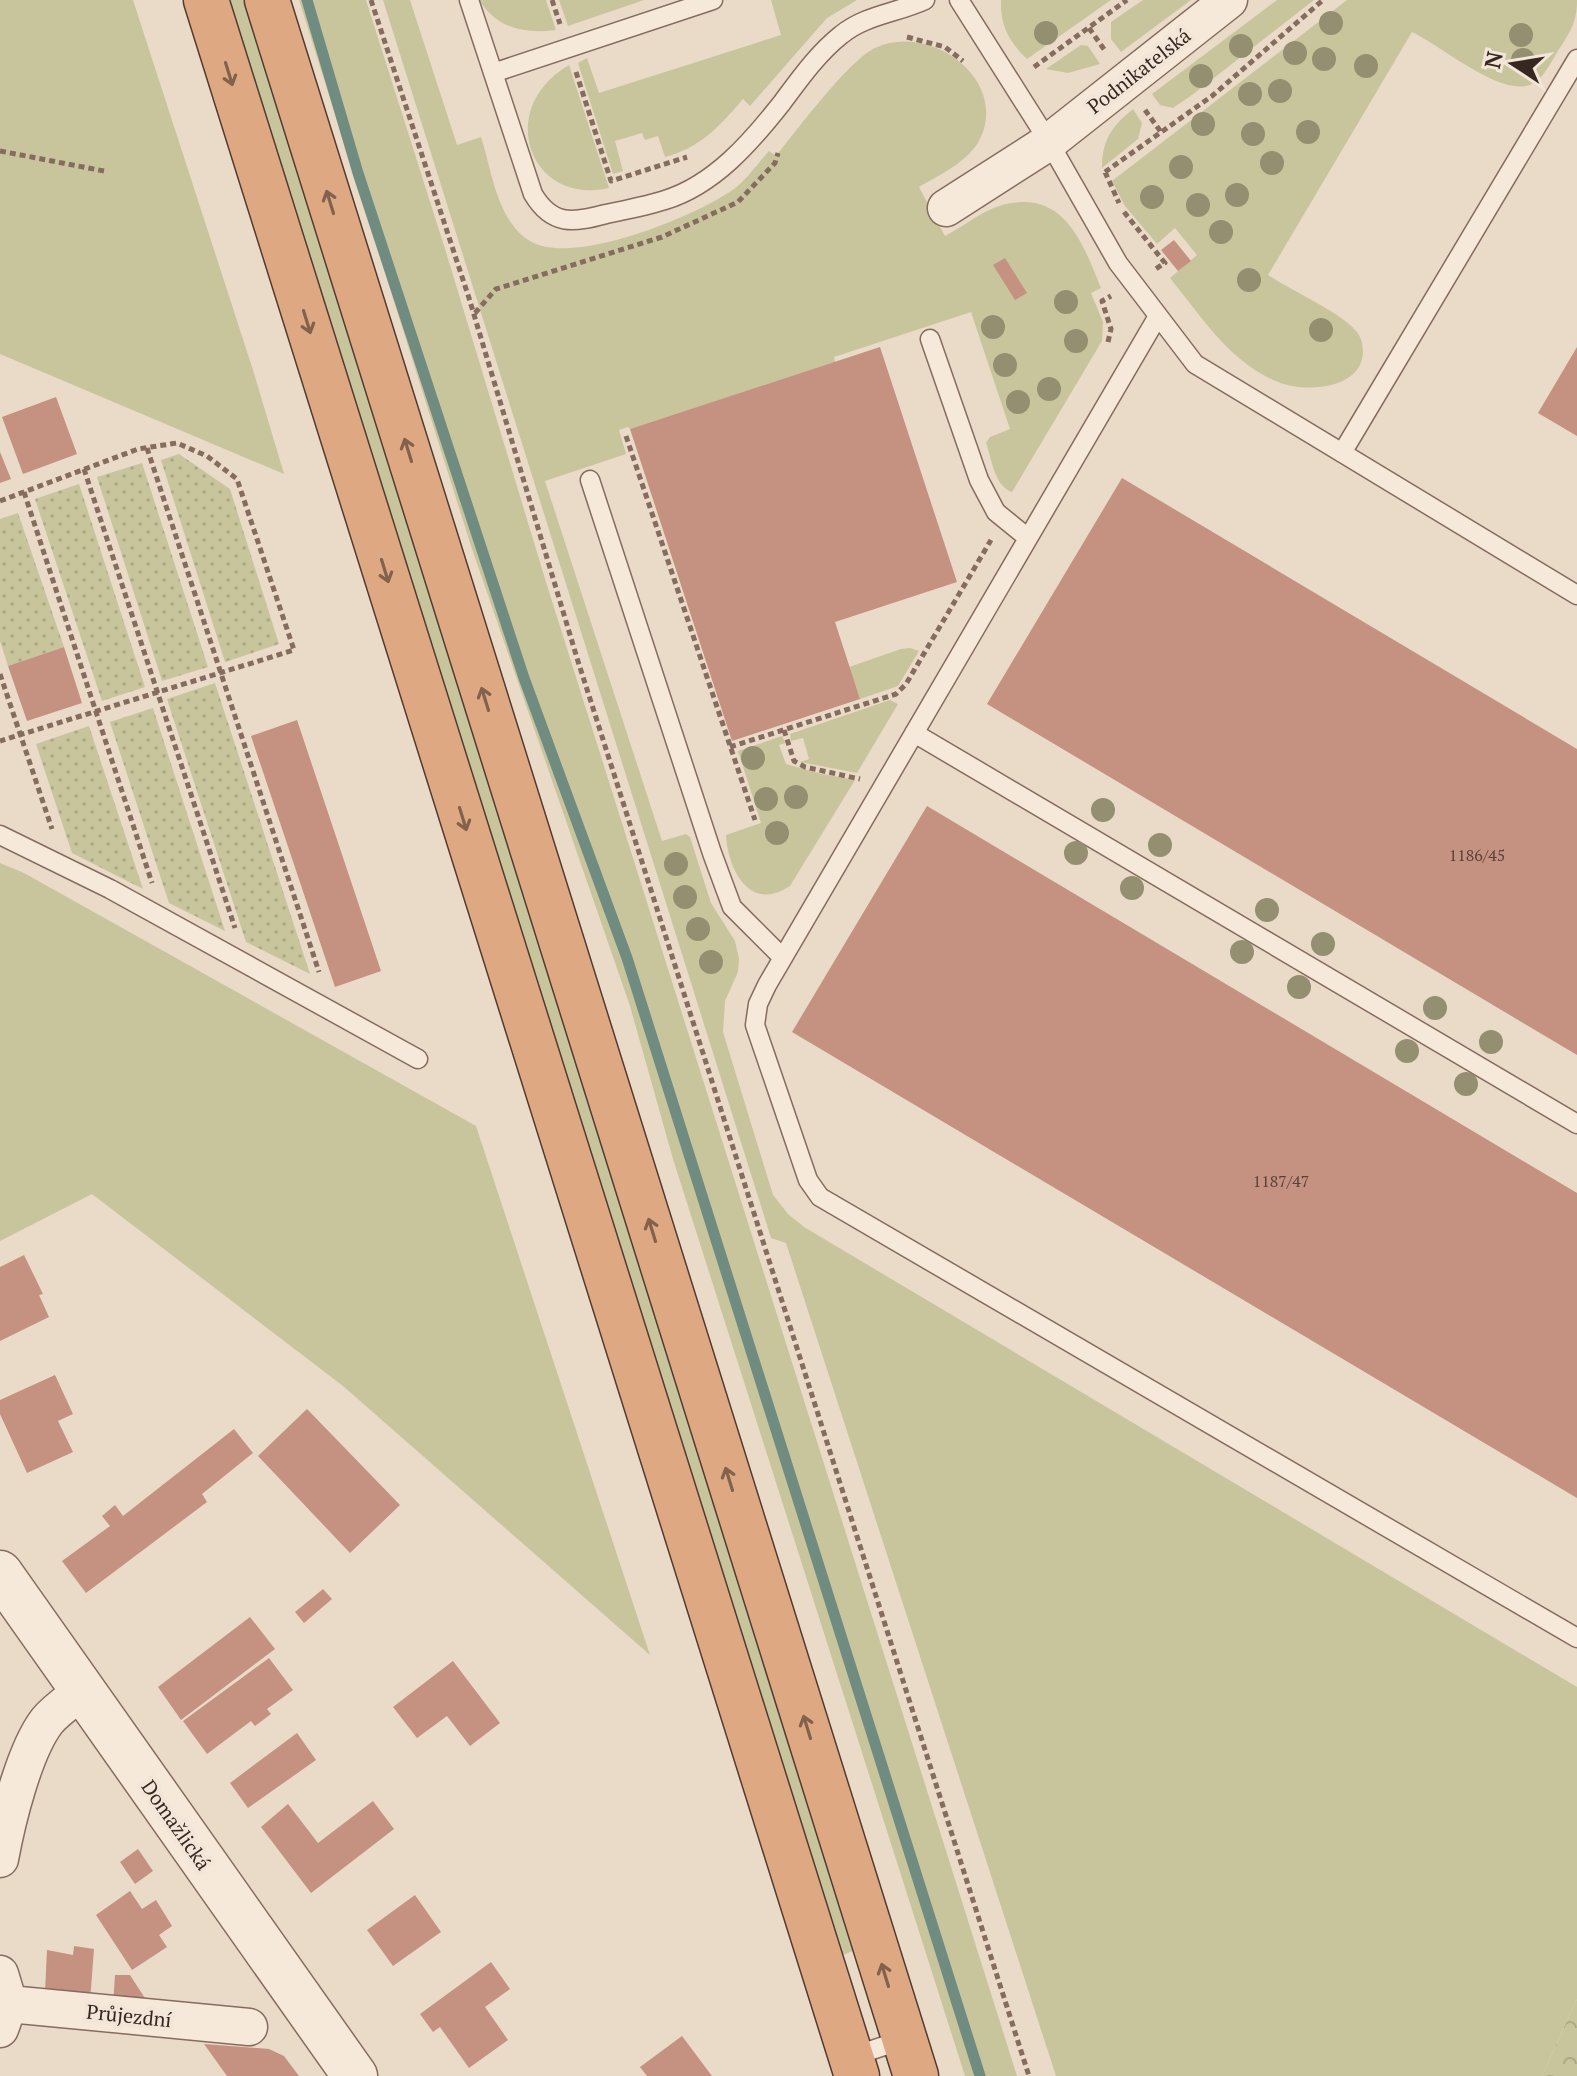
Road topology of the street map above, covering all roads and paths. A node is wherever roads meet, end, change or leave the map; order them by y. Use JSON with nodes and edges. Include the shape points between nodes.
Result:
{"nodes":[{"id":1,"x":206,"y":0,"type":"edge"},
{"id":2,"x":267,"y":0,"type":"edge"},
{"id":3,"x":371,"y":0,"type":"edge"},
{"id":4,"x":469,"y":0,"type":"edge"},
{"id":5,"x":713,"y":0,"type":"edge"},
{"id":6,"x":925,"y":0,"type":"edge"},
{"id":7,"x":959,"y":0,"type":"edge"},
{"id":8,"x":1127,"y":0,"type":"edge"},
{"id":9,"x":1229,"y":0,"type":"edge"},
{"id":10,"x":1323,"y":0,"type":"edge"},
{"id":11,"x":1577,"y":59,"type":"edge"},
{"id":12,"x":493,"y":73,"type":"junction"},
{"id":13,"x":1011,"y":83,"type":"junction"},
{"id":14,"x":1049,"y":142,"type":"junction"},
{"id":15,"x":779,"y":146,"type":"dead end"},
{"id":16,"x":0,"y":151,"type":"edge"},
{"id":17,"x":104,"y":171,"type":"dead end"},
{"id":18,"x":1078,"y":191,"type":"junction"},
{"id":19,"x":946,"y":208,"type":"dead end"},
{"id":20,"x":474,"y":313,"type":"junction"},
{"id":21,"x":1158,"y":316,"type":"junction"},
{"id":22,"x":930,"y":339,"type":"dead end"},
{"id":23,"x":626,"y":436,"type":"dead end"},
{"id":24,"x":147,"y":448,"type":"junction"},
{"id":25,"x":1342,"y":453,"type":"junction"},
{"id":26,"x":84,"y":469,"type":"junction"},
{"id":27,"x":590,"y":480,"type":"dead end"},
{"id":28,"x":24,"y":492,"type":"junction"},
{"id":29,"x":0,"y":501,"type":"edge"},
{"id":30,"x":1028,"y":538,"type":"junction"},
{"id":31,"x":1577,"y":595,"type":"edge"},
{"id":32,"x":221,"y":672,"type":"junction"},
{"id":33,"x":0,"y":674,"type":"edge"},
{"id":34,"x":158,"y":692,"type":"junction"},
{"id":35,"x":96,"y":711,"type":"junction"},
{"id":36,"x":784,"y":730,"type":"dead end"},
{"id":37,"x":914,"y":733,"type":"junction"},
{"id":38,"x":20,"y":735,"type":"junction"},
{"id":39,"x":0,"y":741,"type":"edge"},
{"id":40,"x":884,"y":784,"type":"junction"},
{"id":41,"x":755,"y":820,"type":"dead end"},
{"id":42,"x":0,"y":835,"type":"edge"},
{"id":43,"x":64,"y":866,"type":"junction"},
{"id":44,"x":164,"y":918,"type":"junction"},
{"id":45,"x":783,"y":958,"type":"junction"},
{"id":46,"x":247,"y":965,"type":"junction"},
{"id":47,"x":332,"y":1011,"type":"junction"},
{"id":48,"x":418,"y":1059,"type":"dead end"},
{"id":49,"x":1577,"y":1124,"type":"edge"},
{"id":50,"x":0,"y":1573,"type":"edge"},
{"id":51,"x":1577,"y":1638,"type":"edge"},
{"id":52,"x":81,"y":1692,"type":"junction"},
{"id":53,"x":0,"y":1859,"type":"edge"},
{"id":54,"x":3,"y":2003,"type":"edge"},
{"id":55,"x":249,"y":2027,"type":"dead end"},
{"id":56,"x":911,"y":2058,"type":"edge"},
{"id":57,"x":854,"y":2067,"type":"edge"},
{"id":58,"x":355,"y":2076,"type":"edge"},
{"id":59,"x":1029,"y":2076,"type":"edge"}],
"edges":[{"from":1,"to":57,"type":"highway","one_way":true},
{"from":56,"to":2,"type":"highway","one_way":true},
{"from":3,"to":20,"type":"path"},
{"from":4,"to":12,"type":"lane"},
{"from":5,"to":12,"type":"lane"},
{"from":6,"to":12,"type":"lane","via":[[841,34],[760,131],[717,172],[668,199],[589,219],[557,219],[542,209]]},
{"from":7,"to":13,"type":"lane"},
{"from":8,"to":13,"type":"path"},
{"from":9,"to":14,"type":"street","name":"Podnikatelská"},
{"from":10,"to":18,"type":"path","via":[[1212,96]]},
{"from":11,"to":25,"type":"lane"},
{"from":13,"to":14,"type":"lane"},
{"from":14,"to":18,"type":"lane"},
{"from":14,"to":19,"type":"street","name":"Podnikatelská"},
{"from":15,"to":20,"type":"path","via":[[775,163],[738,202],[662,237],[496,289]]},
{"from":16,"to":17,"type":"path"},
{"from":18,"to":21,"type":"lane","via":[[1118,263]]},
{"from":20,"to":59,"type":"path","via":[[577,658]]},
{"from":21,"to":25,"type":"lane","via":[[1195,364]]},
{"from":21,"to":30,"type":"lane"},
{"from":22,"to":30,"type":"lane","via":[[979,480],[996,512]]},
{"from":23,"to":41,"type":"path"},
{"from":24,"to":26,"type":"path"},
{"from":24,"to":32,"type":"path"},
{"from":24,"to":32,"type":"path","via":[[177,443],[207,456],[237,479],[294,650]]},
{"from":25,"to":31,"type":"lane"},
{"from":26,"to":28,"type":"path"},
{"from":26,"to":34,"type":"path"},
{"from":27,"to":45,"type":"lane","via":[[732,907]]},
{"from":28,"to":29,"type":"path"},
{"from":28,"to":35,"type":"path"},
{"from":30,"to":37,"type":"lane"},
{"from":32,"to":34,"type":"path"},
{"from":32,"to":47,"type":"path"},
{"from":33,"to":38,"type":"path"},
{"from":34,"to":35,"type":"path"},
{"from":34,"to":46,"type":"path"},
{"from":35,"to":38,"type":"path"},
{"from":35,"to":44,"type":"path"},
{"from":36,"to":40,"type":"path","via":[[794,761],[805,767]]},
{"from":37,"to":40,"type":"lane"},
{"from":37,"to":49,"type":"lane"},
{"from":38,"to":39,"type":"path"},
{"from":38,"to":43,"type":"path"},
{"from":40,"to":45,"type":"lane"},
{"from":42,"to":43,"type":"lane"},
{"from":43,"to":44,"type":"lane"},
{"from":44,"to":46,"type":"lane"},
{"from":45,"to":51,"type":"lane","via":[[758,1004],[755,1025],[808,1180],[820,1197]]},
{"from":46,"to":47,"type":"lane"},
{"from":47,"to":48,"type":"lane"},
{"from":50,"to":52,"type":"street","name":"Domažlická"},
{"from":52,"to":53,"type":"street","via":[[48,1720],[32,1750]]},
{"from":52,"to":58,"type":"street","name":"Domažlická"},
{"from":54,"to":55,"type":"street","name":"Průjezdní"},
{"from":56,"to":57,"type":"lane"}]}
